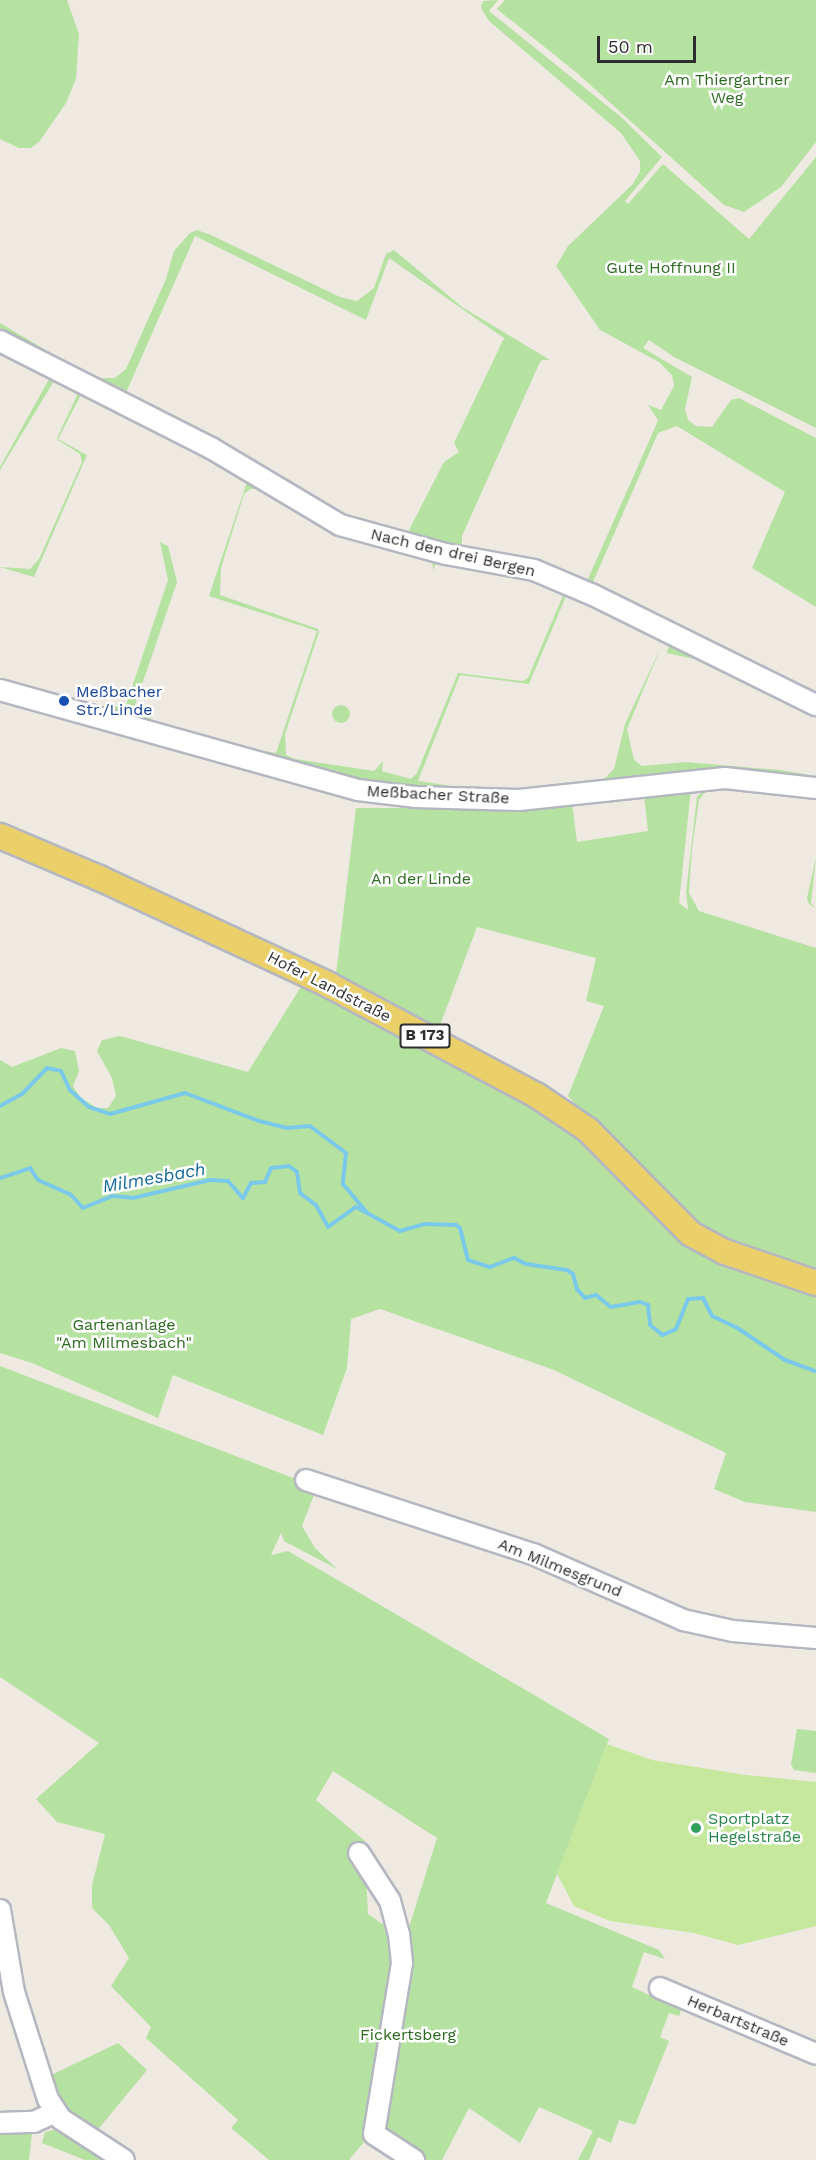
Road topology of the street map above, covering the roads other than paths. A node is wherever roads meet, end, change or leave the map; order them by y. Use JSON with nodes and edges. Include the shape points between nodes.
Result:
{"nodes":[{"id":1,"x":0,"y":340,"type":"edge"},
{"id":2,"x":0,"y":690,"type":"edge"},
{"id":3,"x":816,"y":705,"type":"edge"},
{"id":4,"x":816,"y":788,"type":"edge"},
{"id":5,"x":0,"y":836,"type":"edge"},
{"id":6,"x":816,"y":1283,"type":"edge"},
{"id":7,"x":306,"y":1480,"type":"dead end"},
{"id":8,"x":816,"y":1638,"type":"edge"},
{"id":9,"x":359,"y":1853,"type":"dead end"},
{"id":10,"x":0,"y":1910,"type":"edge"},
{"id":11,"x":660,"y":1988,"type":"dead end"},
{"id":12,"x":816,"y":2054,"type":"edge"},
{"id":13,"x":55,"y":2112,"type":"junction"},
{"id":14,"x":0,"y":2123,"type":"edge"},
{"id":15,"x":124,"y":2160,"type":"edge"},
{"id":16,"x":414,"y":2160,"type":"edge"}],
"edges":[{"from":1,"to":3,"type":"street","name":"Nach den drei Bergen","via":[[211,448],[340,525],[446,554],[534,570]]},
{"from":2,"to":4,"type":"street","name":"Meßbacher Straße","via":[[358,790],[415,797],[519,800],[725,778]]},
{"from":5,"to":6,"type":"main road","name":"Hofer Landstraße","number":"B 173","via":[[329,985],[526,1090],[588,1130],[691,1234],[725,1252]]},
{"from":7,"to":8,"type":"street","name":"Am Milmesgrund","via":[[533,1554],[683,1620],[723,1630]]},
{"from":9,"to":16,"type":"street","via":[[390,1901],[402,1963],[374,2134]]},
{"from":10,"to":13,"type":"street","via":[[14,1992]]},
{"from":11,"to":12,"type":"street","name":"Herbartstraße"},
{"from":13,"to":14,"type":"street","via":[[34,2122]]},
{"from":13,"to":15,"type":"street"}]}
